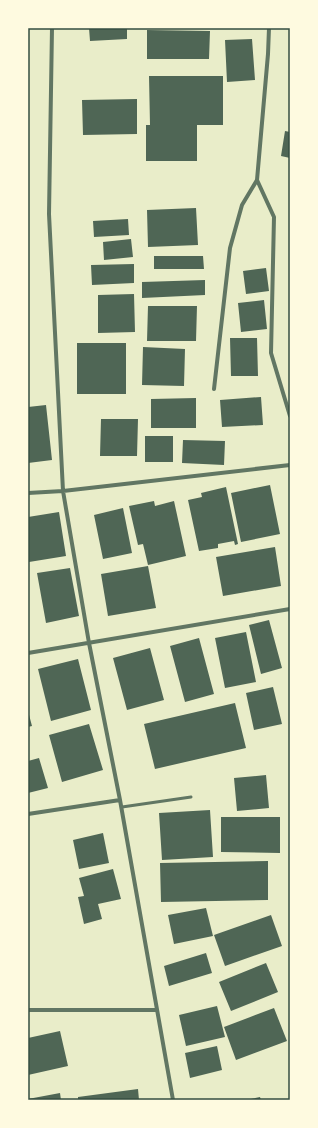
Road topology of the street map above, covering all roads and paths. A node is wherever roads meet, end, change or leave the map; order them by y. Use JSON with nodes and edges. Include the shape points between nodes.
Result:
{"nodes":[{"id":1,"x":52,"y":28,"type":"edge"},
{"id":2,"x":269,"y":28,"type":"edge"},
{"id":3,"x":257,"y":180,"type":"junction"},
{"id":4,"x":214,"y":389,"type":"dead end"},
{"id":5,"x":290,"y":416,"type":"edge"},
{"id":6,"x":290,"y":465,"type":"edge"},
{"id":7,"x":63,"y":491,"type":"junction"},
{"id":8,"x":28,"y":493,"type":"edge"},
{"id":9,"x":290,"y":609,"type":"edge"},
{"id":10,"x":89,"y":643,"type":"junction"},
{"id":11,"x":28,"y":653,"type":"edge"},
{"id":12,"x":191,"y":797,"type":"dead end"},
{"id":13,"x":120,"y":800,"type":"junction"},
{"id":14,"x":122,"y":807,"type":"junction"},
{"id":15,"x":28,"y":814,"type":"edge"},
{"id":16,"x":28,"y":1010,"type":"edge"},
{"id":17,"x":157,"y":1010,"type":"junction"},
{"id":18,"x":173,"y":1100,"type":"edge"}],
"edges":[{"from":1,"to":7,"type":"street","via":[[49,214]]},
{"from":2,"to":3,"type":"street"},
{"from":3,"to":4,"type":"street","via":[[242,205],[230,248]]},
{"from":3,"to":5,"type":"street","via":[[274,217],[271,353]]},
{"from":6,"to":7,"type":"street"},
{"from":7,"to":8,"type":"street"},
{"from":7,"to":10,"type":"street"},
{"from":9,"to":10,"type":"street"},
{"from":10,"to":11,"type":"street"},
{"from":10,"to":13,"type":"street"},
{"from":12,"to":14,"type":"lane"},
{"from":13,"to":14,"type":"street"},
{"from":13,"to":15,"type":"street"},
{"from":14,"to":17,"type":"street"},
{"from":16,"to":17,"type":"street"},
{"from":17,"to":18,"type":"street"}]}
